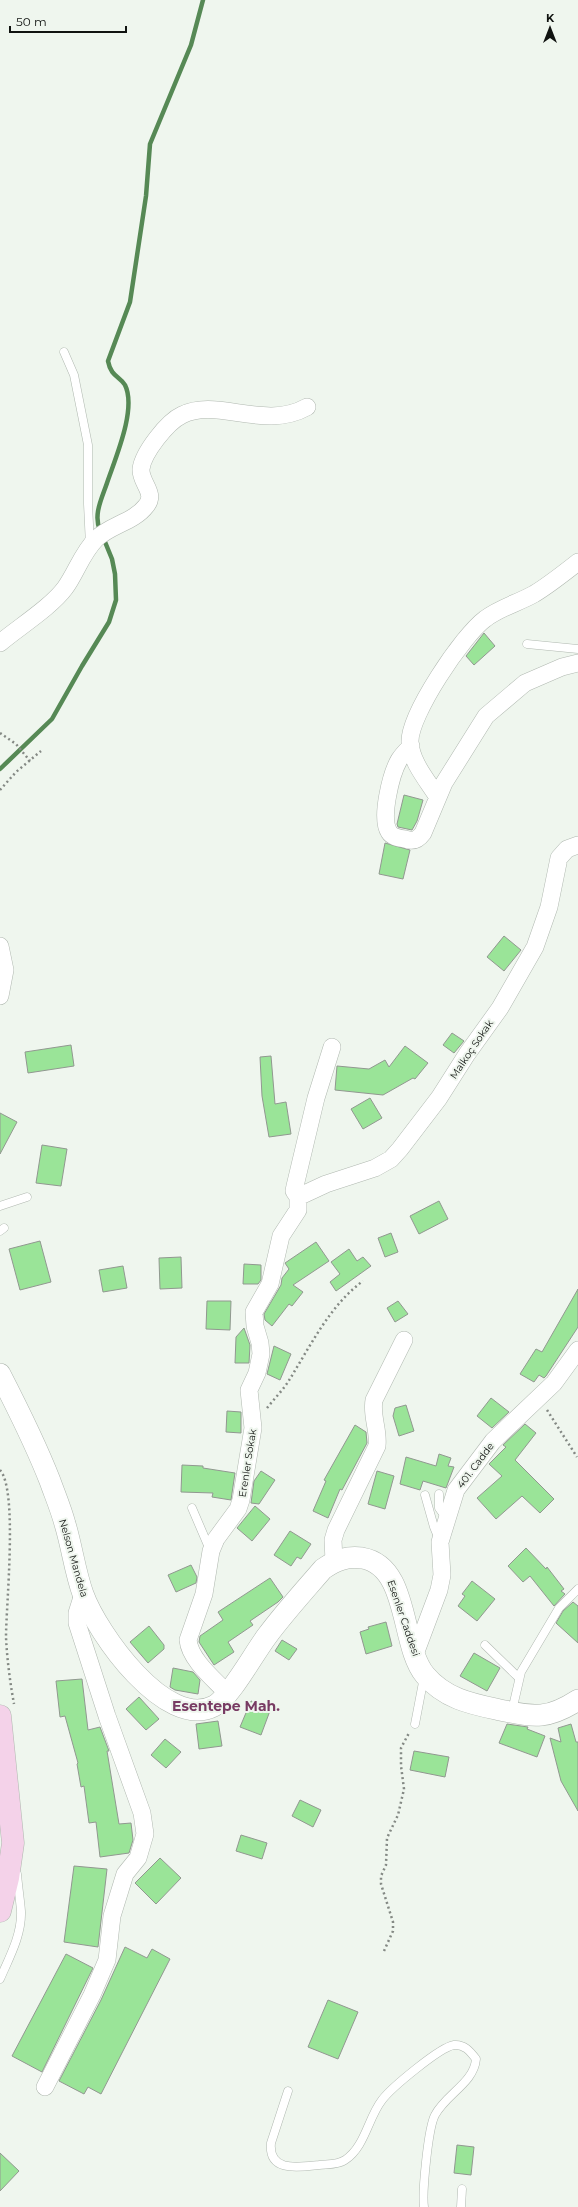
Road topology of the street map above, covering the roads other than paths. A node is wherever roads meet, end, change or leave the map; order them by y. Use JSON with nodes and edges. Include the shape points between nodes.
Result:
{"nodes":[{"id":1,"x":64,"y":352,"type":"dead end"},
{"id":2,"x":307,"y":407,"type":"dead end"},
{"id":3,"x":99,"y":538,"type":"junction"},
{"id":4,"x":578,"y":562,"type":"edge"},
{"id":5,"x":0,"y":643,"type":"edge"},
{"id":6,"x":527,"y":644,"type":"dead end"},
{"id":7,"x":578,"y":649,"type":"edge"},
{"id":8,"x":578,"y":663,"type":"edge"},
{"id":9,"x":411,"y":746,"type":"junction"},
{"id":10,"x":437,"y":796,"type":"junction"},
{"id":11,"x":578,"y":844,"type":"edge"},
{"id":12,"x":0,"y":946,"type":"edge"},
{"id":13,"x":0,"y":996,"type":"edge"},
{"id":14,"x":332,"y":1047,"type":"dead end"},
{"id":15,"x":27,"y":1197,"type":"dead end"},
{"id":16,"x":298,"y":1197,"type":"junction"},
{"id":17,"x":0,"y":1206,"type":"edge"},
{"id":18,"x":404,"y":1340,"type":"dead end"},
{"id":19,"x":578,"y":1350,"type":"edge"},
{"id":20,"x":0,"y":1374,"type":"edge"},
{"id":21,"x":439,"y":1494,"type":"dead end"},
{"id":22,"x":425,"y":1495,"type":"dead end"},
{"id":23,"x":192,"y":1508,"type":"dead end"},
{"id":24,"x":446,"y":1518,"type":"junction"},
{"id":25,"x":440,"y":1542,"type":"junction"},
{"id":26,"x":211,"y":1551,"type":"junction"},
{"id":27,"x":334,"y":1561,"type":"junction"},
{"id":28,"x":578,"y":1589,"type":"edge"},
{"id":29,"x":83,"y":1594,"type":"junction"},
{"id":30,"x":485,"y":1645,"type":"dead end"},
{"id":31,"x":415,"y":1654,"type":"junction"},
{"id":32,"x":424,"y":1674,"type":"junction"},
{"id":33,"x":519,"y":1678,"type":"junction"},
{"id":34,"x":227,"y":1693,"type":"junction"},
{"id":35,"x":578,"y":1700,"type":"edge"},
{"id":36,"x":512,"y":1712,"type":"junction"},
{"id":37,"x":4,"y":1721,"type":"edge"},
{"id":38,"x":415,"y":1724,"type":"road end"},
{"id":39,"x":13,"y":1843,"type":"junction"},
{"id":40,"x":0,"y":1911,"type":"edge"},
{"id":41,"x":0,"y":1979,"type":"edge"},
{"id":42,"x":45,"y":2087,"type":"dead end"},
{"id":43,"x":288,"y":2091,"type":"dead end"},
{"id":44,"x":462,"y":2189,"type":"dead end"},
{"id":45,"x":424,"y":2207,"type":"edge"},
{"id":46,"x":461,"y":2207,"type":"edge"}],
"edges":[{"from":1,"to":3,"type":"lane","via":[[74,376],[88,445],[88,504]]},
{"from":2,"to":3,"type":"street","via":[[295,414],[283,416],[208,409],[183,414],[164,430],[144,461],[141,469],[149,489],[147,505]]},
{"from":3,"to":5,"type":"street","via":[[64,589]]},
{"from":4,"to":9,"type":"street","via":[[535,593],[490,615],[478,626],[448,663],[417,713],[411,732]]},
{"from":6,"to":7,"type":"lane"},
{"from":8,"to":10,"type":"street","via":[[525,683],[486,716],[473,733]]},
{"from":9,"to":10,"type":"street","via":[[416,764]]},
{"from":9,"to":10,"type":"street","via":[[397,765],[387,800],[385,818],[389,832],[393,836],[408,840],[419,839]]},
{"from":11,"to":16,"type":"street","name":"Malkoç Sokak","via":[[567,849],[559,858],[545,922],[535,947],[508,994],[439,1098],[400,1149],[391,1159],[375,1168],[326,1184]]},
{"from":12,"to":13,"type":"street","via":[[5,970]]},
{"from":14,"to":16,"type":"street","name":"Erenler Sokak","via":[[316,1098],[295,1186],[294,1191]]},
{"from":15,"to":17,"type":"lane"},
{"from":16,"to":26,"type":"street","name":"Erenler Sokak","via":[[298,1210],[279,1240],[270,1284],[254,1312],[261,1354],[249,1390],[253,1428],[238,1509],[216,1539]]},
{"from":18,"to":27,"type":"street","via":[[374,1400],[377,1446],[336,1530],[333,1540]]},
{"from":19,"to":24,"type":"street","name":"401. Cadde","via":[[554,1383],[493,1441],[470,1468],[456,1490]]},
{"from":20,"to":29,"type":"street","name":"Nelson Mandela","via":[[65,1523]]},
{"from":21,"to":24,"type":"lane","via":[[439,1508]]},
{"from":22,"to":25,"type":"lane"},
{"from":23,"to":26,"type":"lane"},
{"from":24,"to":25,"type":"street","name":"401. Cadde"},
{"from":25,"to":31,"type":"street","name":"401. Cadde","via":[[442,1575],[439,1590]]},
{"from":26,"to":34,"type":"street","name":"Erenler Sokak","via":[[204,1594],[189,1633],[189,1646],[195,1657]]},
{"from":27,"to":31,"type":"street","name":"Esenler Caddesi","via":[[351,1556],[368,1559],[388,1573],[395,1586]]},
{"from":27,"to":34,"type":"street","name":"Nelson Mandela","via":[[323,1569],[267,1636]]},
{"from":28,"to":33,"type":"lane","via":[[559,1608]]},
{"from":29,"to":34,"type":"street","name":"Nelson Mandela","via":[[95,1621],[119,1654],[162,1699],[184,1709],[202,1711],[216,1705]]},
{"from":29,"to":42,"type":"street","via":[[77,1613],[77,1623],[142,1813],[145,1834],[138,1858],[125,1874],[112,1916],[107,1960]]},
{"from":30,"to":33,"type":"lane"},
{"from":31,"to":32,"type":"street","name":"Esenler Caddesi"},
{"from":32,"to":36,"type":"street","name":"Esenler Caddesi","via":[[450,1696]]},
{"from":32,"to":38,"type":"lane"},
{"from":33,"to":36,"type":"lane"},
{"from":35,"to":36,"type":"street","name":"Esenler Caddesi","via":[[566,1708],[544,1716]]},
{"from":37,"to":39,"type":"main road"},
{"from":39,"to":40,"type":"main road"},
{"from":39,"to":41,"type":"lane","via":[[21,1912],[14,1946]]},
{"from":43,"to":45,"type":"lane","via":[[271,2143],[273,2158],[284,2166],[335,2163],[344,2161],[354,2152],[381,2101],[390,2092],[442,2049],[453,2045],[462,2046],[470,2051],[476,2059],[472,2075],[445,2100],[434,2116],[430,2131]]},
{"from":44,"to":46,"type":"lane"}]}
